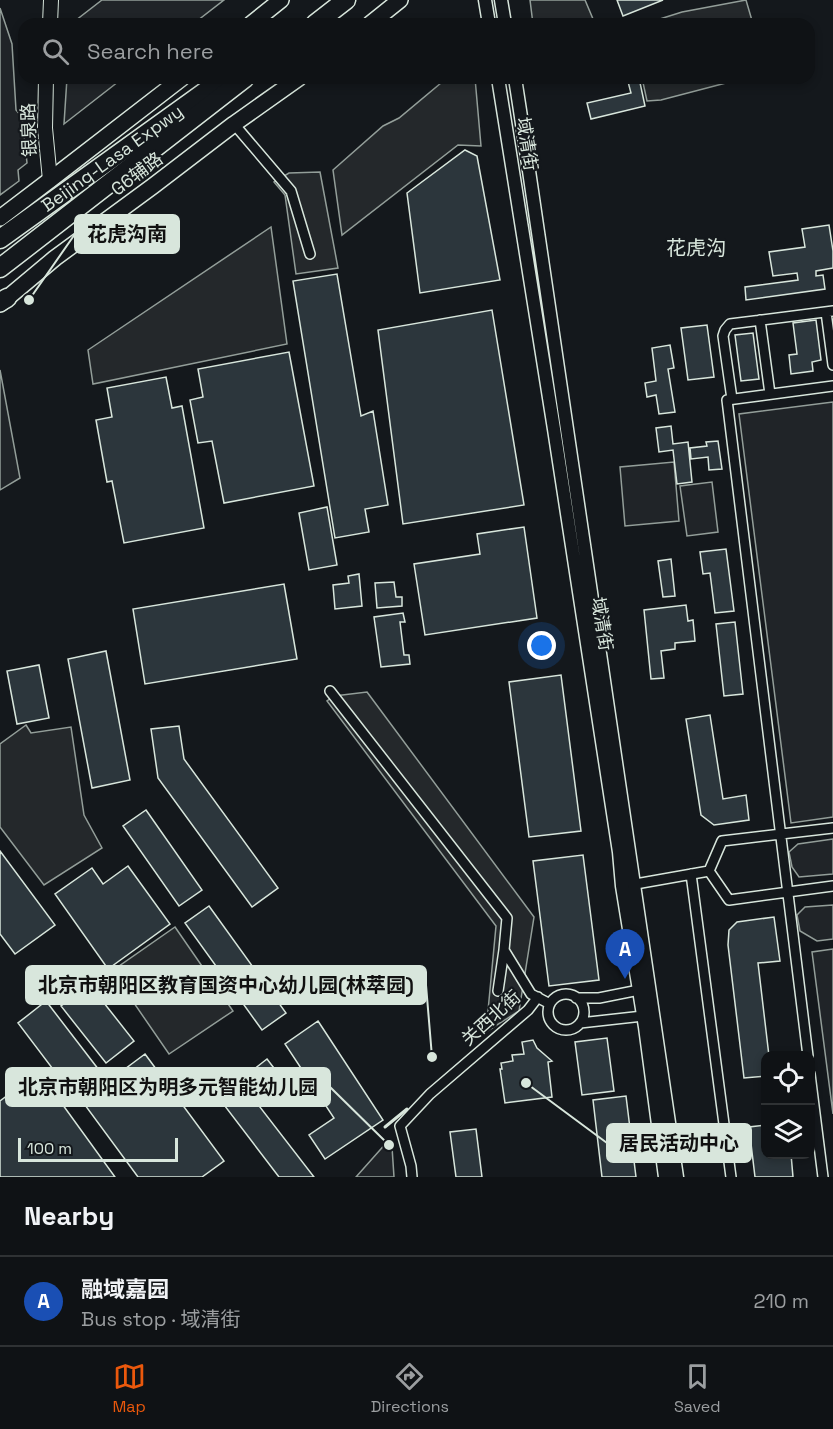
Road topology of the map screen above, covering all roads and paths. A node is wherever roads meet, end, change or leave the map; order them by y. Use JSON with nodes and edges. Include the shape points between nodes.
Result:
{"nodes":[{"id":1,"x":51,"y":0,"type":"edge"},
{"id":2,"x":281,"y":0,"type":"edge"},
{"id":3,"x":329,"y":0,"type":"edge"},
{"id":4,"x":346,"y":0,"type":"edge"},
{"id":5,"x":400,"y":0,"type":"edge"},
{"id":6,"x":485,"y":0,"type":"edge"},
{"id":7,"x":501,"y":0,"type":"edge"},
{"id":8,"x":50,"y":18,"type":"edge"},
{"id":9,"x":258,"y":18,"type":"edge"},
{"id":10,"x":306,"y":18,"type":"edge"},
{"id":11,"x":323,"y":18,"type":"edge"},
{"id":12,"x":377,"y":18,"type":"edge"},
{"id":13,"x":488,"y":18,"type":"edge"},
{"id":14,"x":504,"y":18,"type":"edge"},
{"id":15,"x":46,"y":84,"type":"edge"},
{"id":16,"x":174,"y":84,"type":"edge"},
{"id":17,"x":217,"y":84,"type":"edge"},
{"id":18,"x":237,"y":84,"type":"edge"},
{"id":19,"x":291,"y":84,"type":"edge"},
{"id":20,"x":499,"y":84,"type":"edge"},
{"id":21,"x":515,"y":84,"type":"edge"},
{"id":22,"x":234,"y":124,"type":"junction"},
{"id":23,"x":51,"y":180,"type":"junction"},
{"id":24,"x":0,"y":218,"type":"edge"},
{"id":25,"x":0,"y":239,"type":"edge"},
{"id":26,"x":310,"y":254,"type":"dead end"},
{"id":27,"x":0,"y":268,"type":"edge"},
{"id":28,"x":2,"y":301,"type":"edge"},
{"id":29,"x":830,"y":311,"type":"edge"},
{"id":30,"x":760,"y":320,"type":"junction"},
{"id":31,"x":833,"y":365,"type":"edge"},
{"id":32,"x":833,"y":386,"type":"edge"},
{"id":33,"x":770,"y":394,"type":"junction"},
{"id":34,"x":732,"y":399,"type":"junction"},
{"id":35,"x":330,"y":691,"type":"dead end"},
{"id":36,"x":833,"y":828,"type":"edge"},
{"id":37,"x":781,"y":834,"type":"junction"},
{"id":38,"x":709,"y":871,"type":"junction"},
{"id":39,"x":691,"y":874,"type":"junction"},
{"id":40,"x":628,"y":885,"type":"junction"},
{"id":41,"x":833,"y":886,"type":"edge"},
{"id":42,"x":788,"y":892,"type":"junction"},
{"id":43,"x":504,"y":950,"type":"junction"},
{"id":44,"x":639,"y":990,"type":"junction"},
{"id":45,"x":498,"y":991,"type":"dead end"},
{"id":46,"x":538,"y":998,"type":"junction"},
{"id":47,"x":576,"y":998,"type":"junction"},
{"id":48,"x":550,"y":1004,"type":"junction"},
{"id":49,"x":644,"y":1016,"type":"junction"},
{"id":50,"x":580,"y":1023,"type":"junction"},
{"id":51,"x":807,"y":1051,"type":"edge"},
{"id":52,"x":814,"y":1105,"type":"edge"},
{"id":53,"x":412,"y":1177,"type":"edge"},
{"id":54,"x":665,"y":1177,"type":"edge"},
{"id":55,"x":677,"y":1177,"type":"edge"},
{"id":56,"x":731,"y":1177,"type":"edge"},
{"id":57,"x":823,"y":1177,"type":"edge"}],
"edges":[{"from":1,"to":8,"type":"main road"},
{"from":2,"to":9,"type":"main road"},
{"from":3,"to":10,"type":"highway"},
{"from":4,"to":11,"type":"highway"},
{"from":5,"to":12,"type":"main road"},
{"from":6,"to":13,"type":"street"},
{"from":7,"to":14,"type":"street"},
{"from":15,"to":23,"type":"main road","name":"银泉路","via":[[45,128]]},
{"from":16,"to":23,"type":"main road"},
{"from":17,"to":25,"type":"highway","name":"Beijing-Lasa Expwy"},
{"from":18,"to":27,"type":"highway","name":"Beijing-Lasa Expwy"},
{"from":19,"to":22,"type":"main road","name":"G6辅路"},
{"from":20,"to":40,"type":"street","name":"域清街","via":[[619,852]]},
{"from":21,"to":40,"type":"street","name":"域清街"},
{"from":22,"to":26,"type":"street","via":[[291,191]]},
{"from":22,"to":28,"type":"main road","name":"G6辅路"},
{"from":23,"to":24,"type":"main road"},
{"from":29,"to":30,"type":"street"},
{"from":29,"to":31,"type":"street"},
{"from":30,"to":33,"type":"street"},
{"from":30,"to":34,"type":"street","via":[[730,324],[725,330]]},
{"from":32,"to":33,"type":"street"},
{"from":33,"to":34,"type":"street"},
{"from":34,"to":37,"type":"street","via":[[727,400]]},
{"from":35,"to":43,"type":"street","via":[[507,918]]},
{"from":36,"to":37,"type":"street"},
{"from":37,"to":38,"type":"street","via":[[722,841]]},
{"from":37,"to":42,"type":"street"},
{"from":38,"to":39,"type":"street"},
{"from":38,"to":42,"type":"street","via":[[729,900]]},
{"from":39,"to":40,"type":"street"},
{"from":39,"to":56,"type":"street"},
{"from":40,"to":44,"type":"street","name":"域清街"},
{"from":40,"to":55,"type":"street","name":"域清街"},
{"from":41,"to":42,"type":"street"},
{"from":42,"to":51,"type":"street"},
{"from":43,"to":45,"type":"street"},
{"from":43,"to":46,"type":"street","via":[[531,994]]},
{"from":44,"to":47,"type":"street"},
{"from":44,"to":49,"type":"street","name":"域清街"},
{"from":46,"to":48,"type":"street"},
{"from":46,"to":53,"type":"street","name":"关西北街","via":[[430,1094],[400,1126]]},
{"from":47,"to":48,"type":"street","via":[[564,995]]},
{"from":47,"to":50,"type":"street","via":[[584,1012]]},
{"from":48,"to":50,"type":"street","via":[[548,1015],[558,1029],[570,1030]]},
{"from":49,"to":50,"type":"street"},
{"from":49,"to":54,"type":"street","name":"域清街"},
{"from":52,"to":57,"type":"street"}]}
